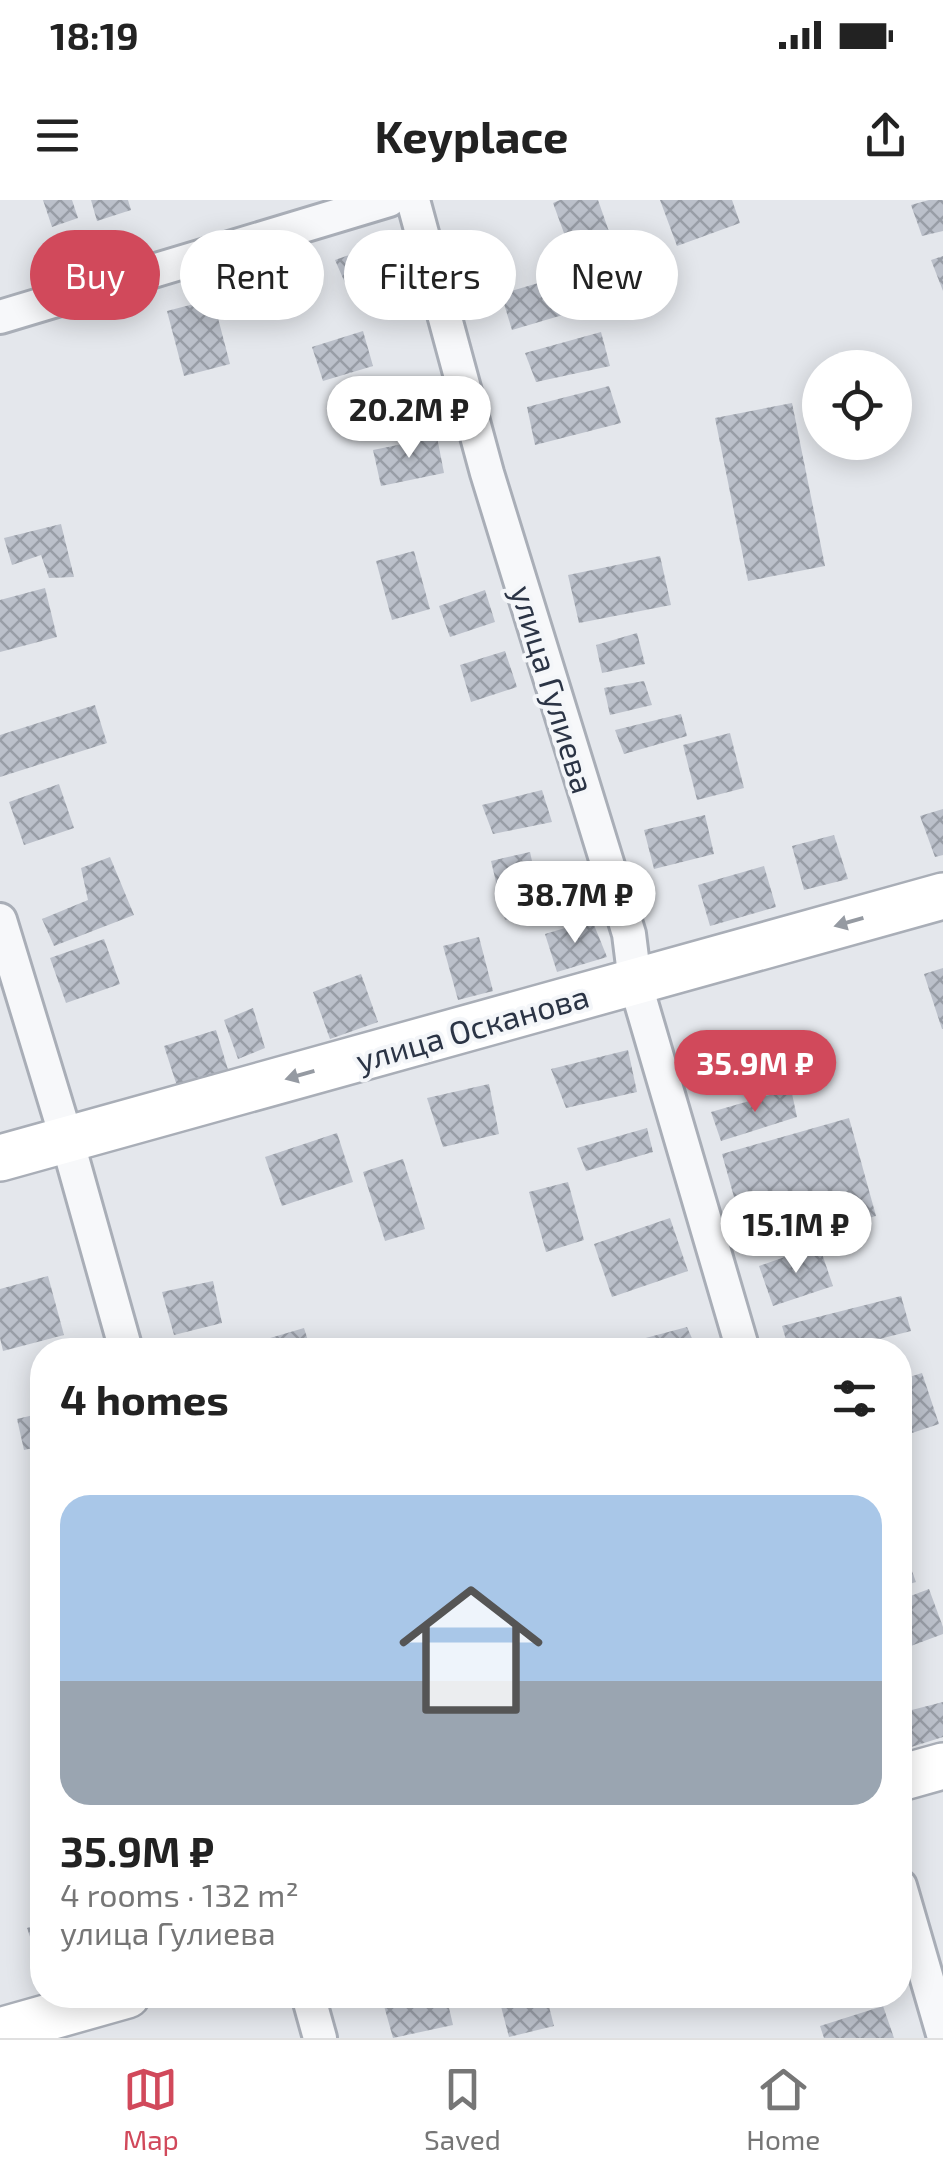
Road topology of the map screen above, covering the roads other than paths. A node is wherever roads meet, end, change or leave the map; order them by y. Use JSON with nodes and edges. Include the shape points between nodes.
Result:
{"nodes":[{"id":1,"x":389,"y":200,"type":"edge"},
{"id":2,"x":412,"y":200,"type":"edge"},
{"id":3,"x":0,"y":317,"type":"edge"},
{"id":4,"x":943,"y":896,"type":"edge"},
{"id":5,"x":0,"y":920,"type":"edge"},
{"id":6,"x":636,"y":982,"type":"junction"},
{"id":7,"x":67,"y":1140,"type":"junction"},
{"id":8,"x":0,"y":1158,"type":"edge"},
{"id":9,"x":123,"y":1338,"type":"edge"},
{"id":10,"x":740,"y":1338,"type":"edge"},
{"id":11,"x":943,"y":1766,"type":"edge"},
{"id":12,"x":912,"y":1775,"type":"edge"},
{"id":13,"x":912,"y":1927,"type":"edge"},
{"id":14,"x":81,"y":2008,"type":"edge"},
{"id":15,"x":312,"y":2008,"type":"edge"},
{"id":16,"x":0,"y":2031,"type":"edge"},
{"id":17,"x":943,"y":2034,"type":"edge"},
{"id":18,"x":320,"y":2038,"type":"edge"}],
"edges":[{"from":1,"to":3,"type":"street"},
{"from":2,"to":6,"type":"street","name":"улица Гулиева","via":[[487,473],[630,934]]},
{"from":4,"to":6,"type":"main road","name":"улица Осканова","one_way":true},
{"from":5,"to":7,"type":"street"},
{"from":6,"to":7,"type":"main road","name":"улица Осканова","one_way":true},
{"from":6,"to":10,"type":"street","name":"улица Гулиева"},
{"from":7,"to":8,"type":"main road","name":"улица Осканова"},
{"from":7,"to":9,"type":"street"},
{"from":11,"to":12,"type":"main road"},
{"from":13,"to":17,"type":"street"},
{"from":14,"to":16,"type":"main road"},
{"from":15,"to":18,"type":"street"}]}
